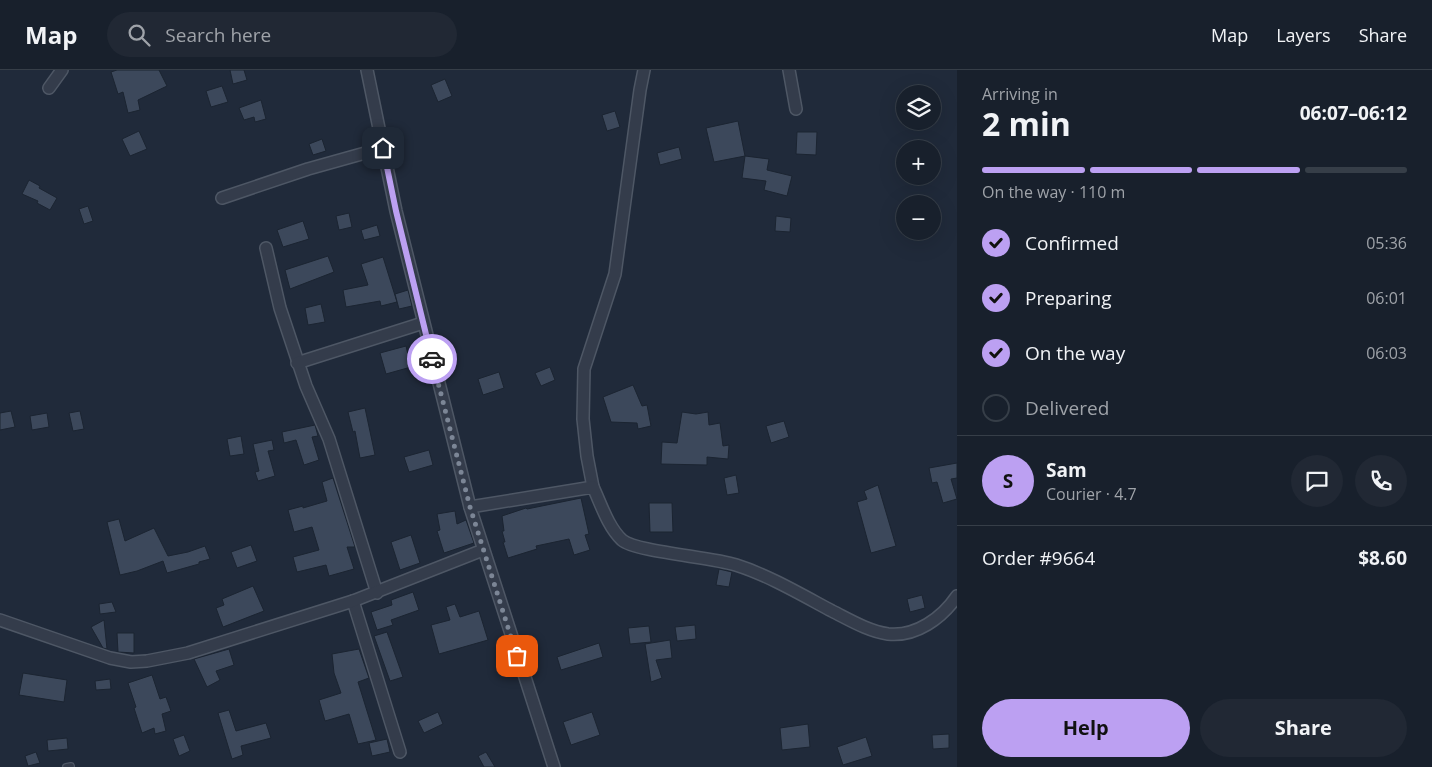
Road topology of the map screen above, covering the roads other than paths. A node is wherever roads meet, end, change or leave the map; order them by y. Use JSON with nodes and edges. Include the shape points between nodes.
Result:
{"nodes":[{"id":1,"x":62,"y":70,"type":"edge"},
{"id":2,"x":367,"y":70,"type":"edge"},
{"id":3,"x":644,"y":70,"type":"edge"},
{"id":4,"x":788,"y":70,"type":"edge"},
{"id":5,"x":49,"y":88,"type":"dead end"},
{"id":6,"x":796,"y":109,"type":"dead end"},
{"id":7,"x":383,"y":148,"type":"junction"},
{"id":8,"x":222,"y":198,"type":"dead end"},
{"id":9,"x":266,"y":248,"type":"dead end"},
{"id":10,"x":423,"y":323,"type":"junction"},
{"id":11,"x":297,"y":363,"type":"junction"},
{"id":12,"x":593,"y":487,"type":"junction"},
{"id":13,"x":470,"y":507,"type":"junction"},
{"id":14,"x":483,"y":550,"type":"junction"},
{"id":15,"x":377,"y":593,"type":"junction"},
{"id":16,"x":957,"y":596,"type":"edge"},
{"id":17,"x":353,"y":601,"type":"junction"},
{"id":18,"x":0,"y":620,"type":"edge"},
{"id":19,"x":400,"y":752,"type":"dead end"},
{"id":20,"x":554,"y":767,"type":"edge"}],
"edges":[{"from":1,"to":5,"type":"street"},
{"from":2,"to":7,"type":"street"},
{"from":3,"to":12,"type":"street","via":[[615,274],[584,369],[583,419]]},
{"from":4,"to":6,"type":"street"},
{"from":7,"to":8,"type":"street"},
{"from":7,"to":10,"type":"street"},
{"from":9,"to":11,"type":"street"},
{"from":10,"to":11,"type":"street"},
{"from":10,"to":13,"type":"street"},
{"from":11,"to":15,"type":"street","via":[[329,439]]},
{"from":12,"to":13,"type":"street"},
{"from":12,"to":16,"type":"street","via":[[614,530],[623,541],[636,547],[737,565],[786,586],[863,627],[888,634],[907,634],[924,627],[948,610]]},
{"from":13,"to":14,"type":"street"},
{"from":14,"to":15,"type":"street"},
{"from":14,"to":20,"type":"street"},
{"from":15,"to":17,"type":"street"},
{"from":17,"to":18,"type":"street","via":[[188,653],[131,662],[110,658]]},
{"from":17,"to":19,"type":"street"}]}
